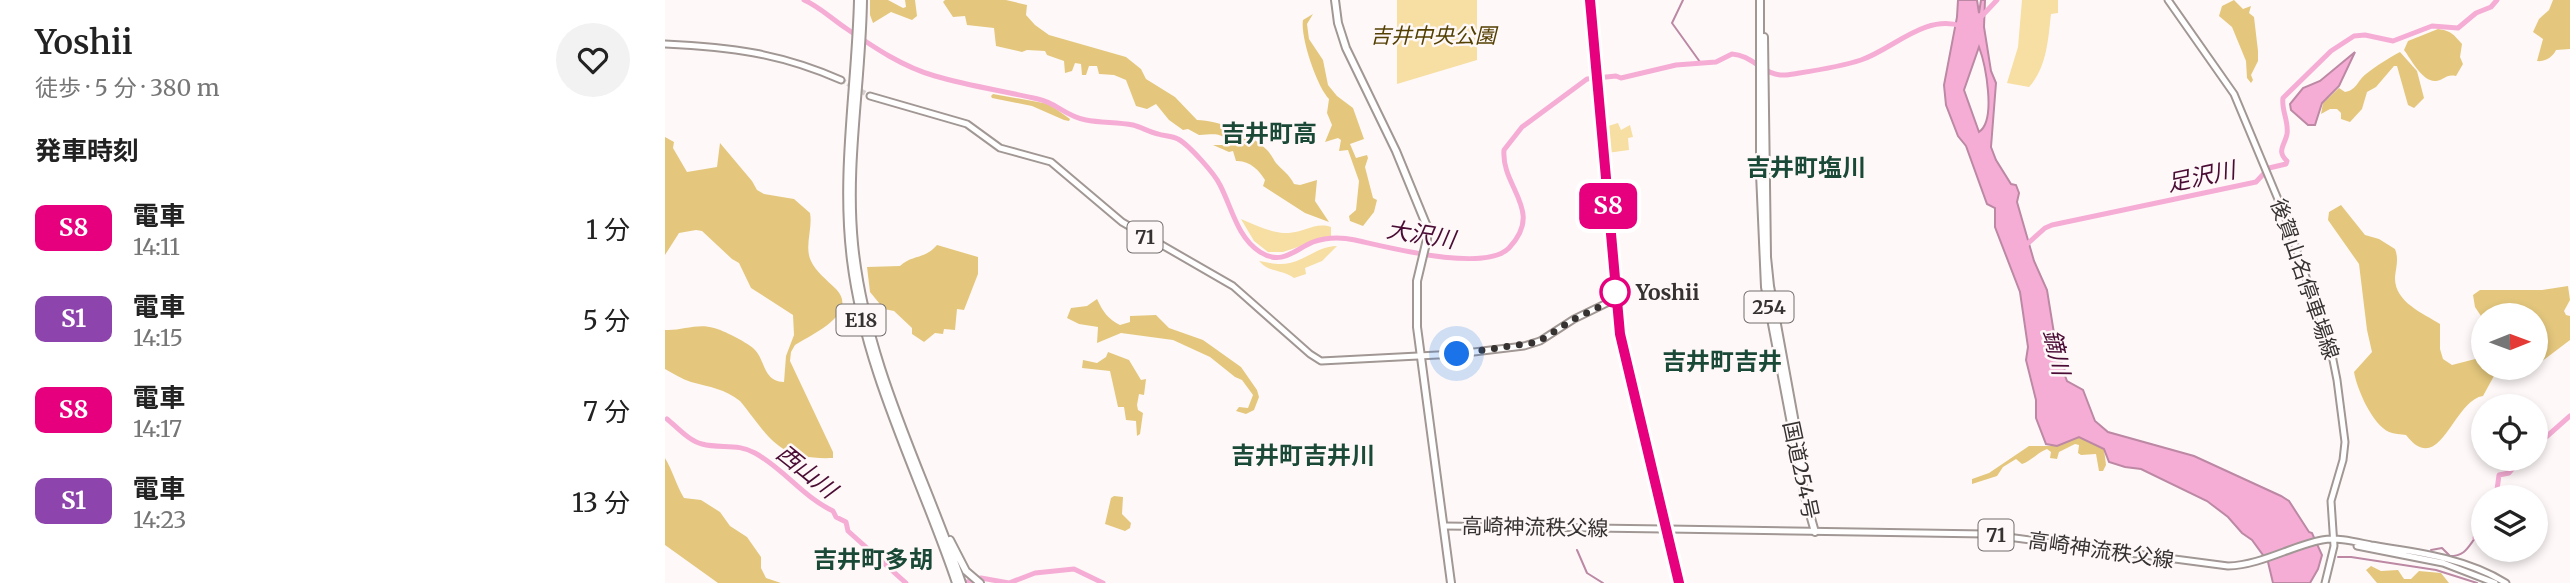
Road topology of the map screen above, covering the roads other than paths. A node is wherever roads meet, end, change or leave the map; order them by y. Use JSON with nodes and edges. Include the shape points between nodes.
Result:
{"nodes":[{"id":1,"x":861,"y":0,"type":"edge"},
{"id":2,"x":1335,"y":0,"type":"edge"},
{"id":3,"x":1762,"y":0,"type":"edge"},
{"id":4,"x":2168,"y":0,"type":"edge"},
{"id":5,"x":665,"y":44,"type":"edge"},
{"id":6,"x":858,"y":49,"type":"junction"},
{"id":7,"x":1763,"y":79,"type":"junction"},
{"id":8,"x":841,"y":80,"type":"tunnel mouth"},
{"id":9,"x":870,"y":96,"type":"tunnel mouth"},
{"id":10,"x":1609,"y":302,"type":"dead end"},
{"id":11,"x":1420,"y":354,"type":"junction"},
{"id":12,"x":924,"y":484,"type":"junction"},
{"id":13,"x":1444,"y":526,"type":"junction"},
{"id":14,"x":1815,"y":532,"type":"junction"},
{"id":15,"x":2334,"y":540,"type":"junction"},
{"id":16,"x":956,"y":580,"type":"edge"},
{"id":17,"x":980,"y":583,"type":"edge"},
{"id":18,"x":1451,"y":583,"type":"edge"},
{"id":19,"x":2325,"y":583,"type":"edge"},
{"id":20,"x":2495,"y":583,"type":"edge"},
{"id":21,"x":2506,"y":583,"type":"edge"}],
"edges":[{"from":1,"to":6,"type":"highway","number":"E18"},
{"from":2,"to":11,"type":"highway","via":[[1346,48],[1396,151],[1428,231],[1417,286]]},
{"from":3,"to":7,"type":"highway","name":"国道254号","number":"254"},
{"from":4,"to":15,"type":"main road","name":"後賀山名停車場線","via":[[2234,94],[2285,216],[2331,350],[2345,442],[2330,504]]},
{"from":5,"to":8,"type":"main road","via":[[739,49],[802,63]]},
{"from":6,"to":12,"type":"highway","number":"E18","via":[[851,188],[858,276],[882,374]]},
{"from":6,"to":16,"type":"highway","number":"E18","via":[[846,187],[853,279],[874,366]]},
{"from":7,"to":14,"type":"highway","name":"国道254号","number":"254","via":[[1770,286]]},
{"from":7,"to":14,"type":"highway","name":"国道254号","number":"254","via":[[1765,287],[1778,369]]},
{"from":9,"to":11,"type":"main road","number":"71","via":[[967,124],[1000,148],[1051,162],[1122,222],[1233,286],[1319,360]]},
{"from":10,"to":11,"type":"main road","via":[[1538,342],[1479,352]]},
{"from":11,"to":13,"type":"highway"},
{"from":12,"to":16,"type":"highway","number":"E18"},
{"from":12,"to":17,"type":"highway","via":[[966,571]]},
{"from":13,"to":14,"type":"main road","name":"高崎神流秩父線","number":"71"},
{"from":13,"to":18,"type":"highway"},
{"from":14,"to":15,"type":"main road","name":"高崎神流秩父線","number":"71","via":[[1985,534],[2233,566]]},
{"from":15,"to":19,"type":"main road","name":"後賀山名停車場線"},
{"from":15,"to":20,"type":"main road","name":"高崎神流秩父線","number":"71","via":[[2443,563]]},
{"from":15,"to":21,"type":"main road","name":"高崎神流秩父線","number":"71","via":[[2447,559]]}]}
